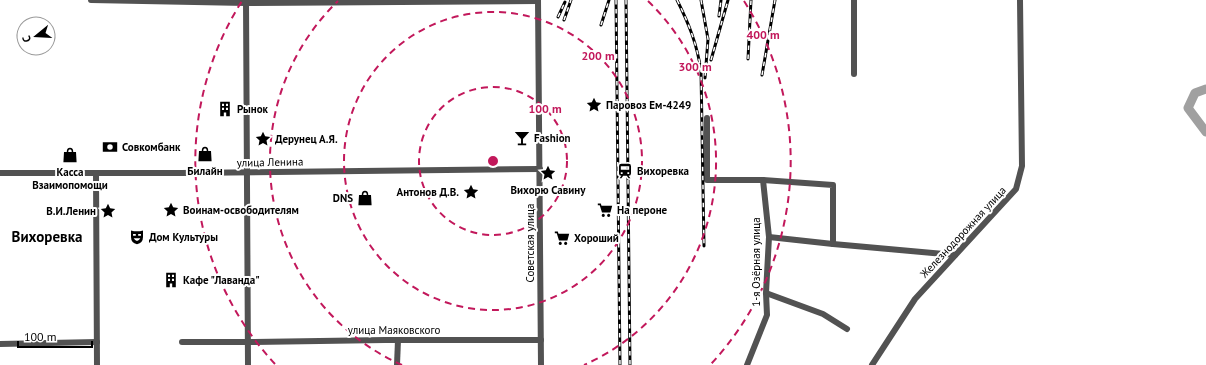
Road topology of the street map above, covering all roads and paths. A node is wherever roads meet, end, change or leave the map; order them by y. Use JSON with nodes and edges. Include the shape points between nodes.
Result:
{"nodes":[{"id":1,"x":91,"y":0,"type":"edge"},
{"id":2,"x":854,"y":0,"type":"edge"},
{"id":3,"x":1020,"y":0,"type":"edge"},
{"id":4,"x":538,"y":1,"type":"edge"},
{"id":5,"x":246,"y":2,"type":"edge"},
{"id":6,"x":854,"y":74,"type":"dead end"},
{"id":7,"x":707,"y":118,"type":"dead end"},
{"id":8,"x":540,"y":169,"type":"junction"},
{"id":9,"x":247,"y":172,"type":"junction"},
{"id":10,"x":0,"y":173,"type":"edge"},
{"id":11,"x":96,"y":173,"type":"junction"},
{"id":12,"x":763,"y":180,"type":"junction"},
{"id":13,"x":769,"y":237,"type":"junction"},
{"id":14,"x":833,"y":244,"type":"junction"},
{"id":15,"x":955,"y":255,"type":"junction"},
{"id":16,"x":766,"y":293,"type":"junction"},
{"id":17,"x":847,"y":329,"type":"dead end"},
{"id":18,"x":398,"y":340,"type":"junction"},
{"id":19,"x":541,"y":340,"type":"junction"},
{"id":20,"x":97,"y":342,"type":"junction"},
{"id":21,"x":182,"y":342,"type":"dead end"},
{"id":22,"x":248,"y":342,"type":"junction"},
{"id":23,"x":0,"y":344,"type":"edge"},
{"id":24,"x":97,"y":365,"type":"edge"},
{"id":25,"x":248,"y":365,"type":"edge"},
{"id":26,"x":397,"y":365,"type":"edge"},
{"id":27,"x":541,"y":365,"type":"edge"},
{"id":28,"x":747,"y":365,"type":"edge"},
{"id":29,"x":872,"y":365,"type":"edge"}],
"edges":[{"from":1,"to":5,"type":"street"},
{"from":2,"to":6,"type":"street"},
{"from":3,"to":15,"type":"street","name":"Железнодорожная улица","via":[[1022,166],[1016,189]]},
{"from":4,"to":5,"type":"street"},
{"from":4,"to":8,"type":"street","name":"Советская улица"},
{"from":5,"to":9,"type":"street"},
{"from":7,"to":12,"type":"street","via":[[707,180]]},
{"from":8,"to":9,"type":"street","name":"улица Ленина"},
{"from":8,"to":19,"type":"street","name":"Советская улица"},
{"from":9,"to":11,"type":"street","name":"улица Ленина"},
{"from":9,"to":22,"type":"street"},
{"from":10,"to":11,"type":"street","name":"улица Ленина"},
{"from":11,"to":20,"type":"street"},
{"from":12,"to":13,"type":"street","name":"1-я Озёрная улица"},
{"from":12,"to":14,"type":"street","via":[[833,185]]},
{"from":13,"to":14,"type":"street"},
{"from":13,"to":16,"type":"street","name":"1-я Озёрная улица"},
{"from":14,"to":15,"type":"street"},
{"from":15,"to":29,"type":"street","name":"Железнодорожная улица","via":[[915,299]]},
{"from":16,"to":17,"type":"street","via":[[823,314]]},
{"from":16,"to":28,"type":"street","name":"1-я Озёрная улица","via":[[767,315]]},
{"from":18,"to":19,"type":"street","name":"улица Маяковского"},
{"from":18,"to":22,"type":"street","name":"улица Маяковского"},
{"from":18,"to":26,"type":"street"},
{"from":19,"to":27,"type":"street","name":"Советская улица"},
{"from":20,"to":23,"type":"street"},
{"from":20,"to":24,"type":"street"},
{"from":21,"to":22,"type":"street","name":"улица Маяковского"},
{"from":22,"to":25,"type":"street"}]}
